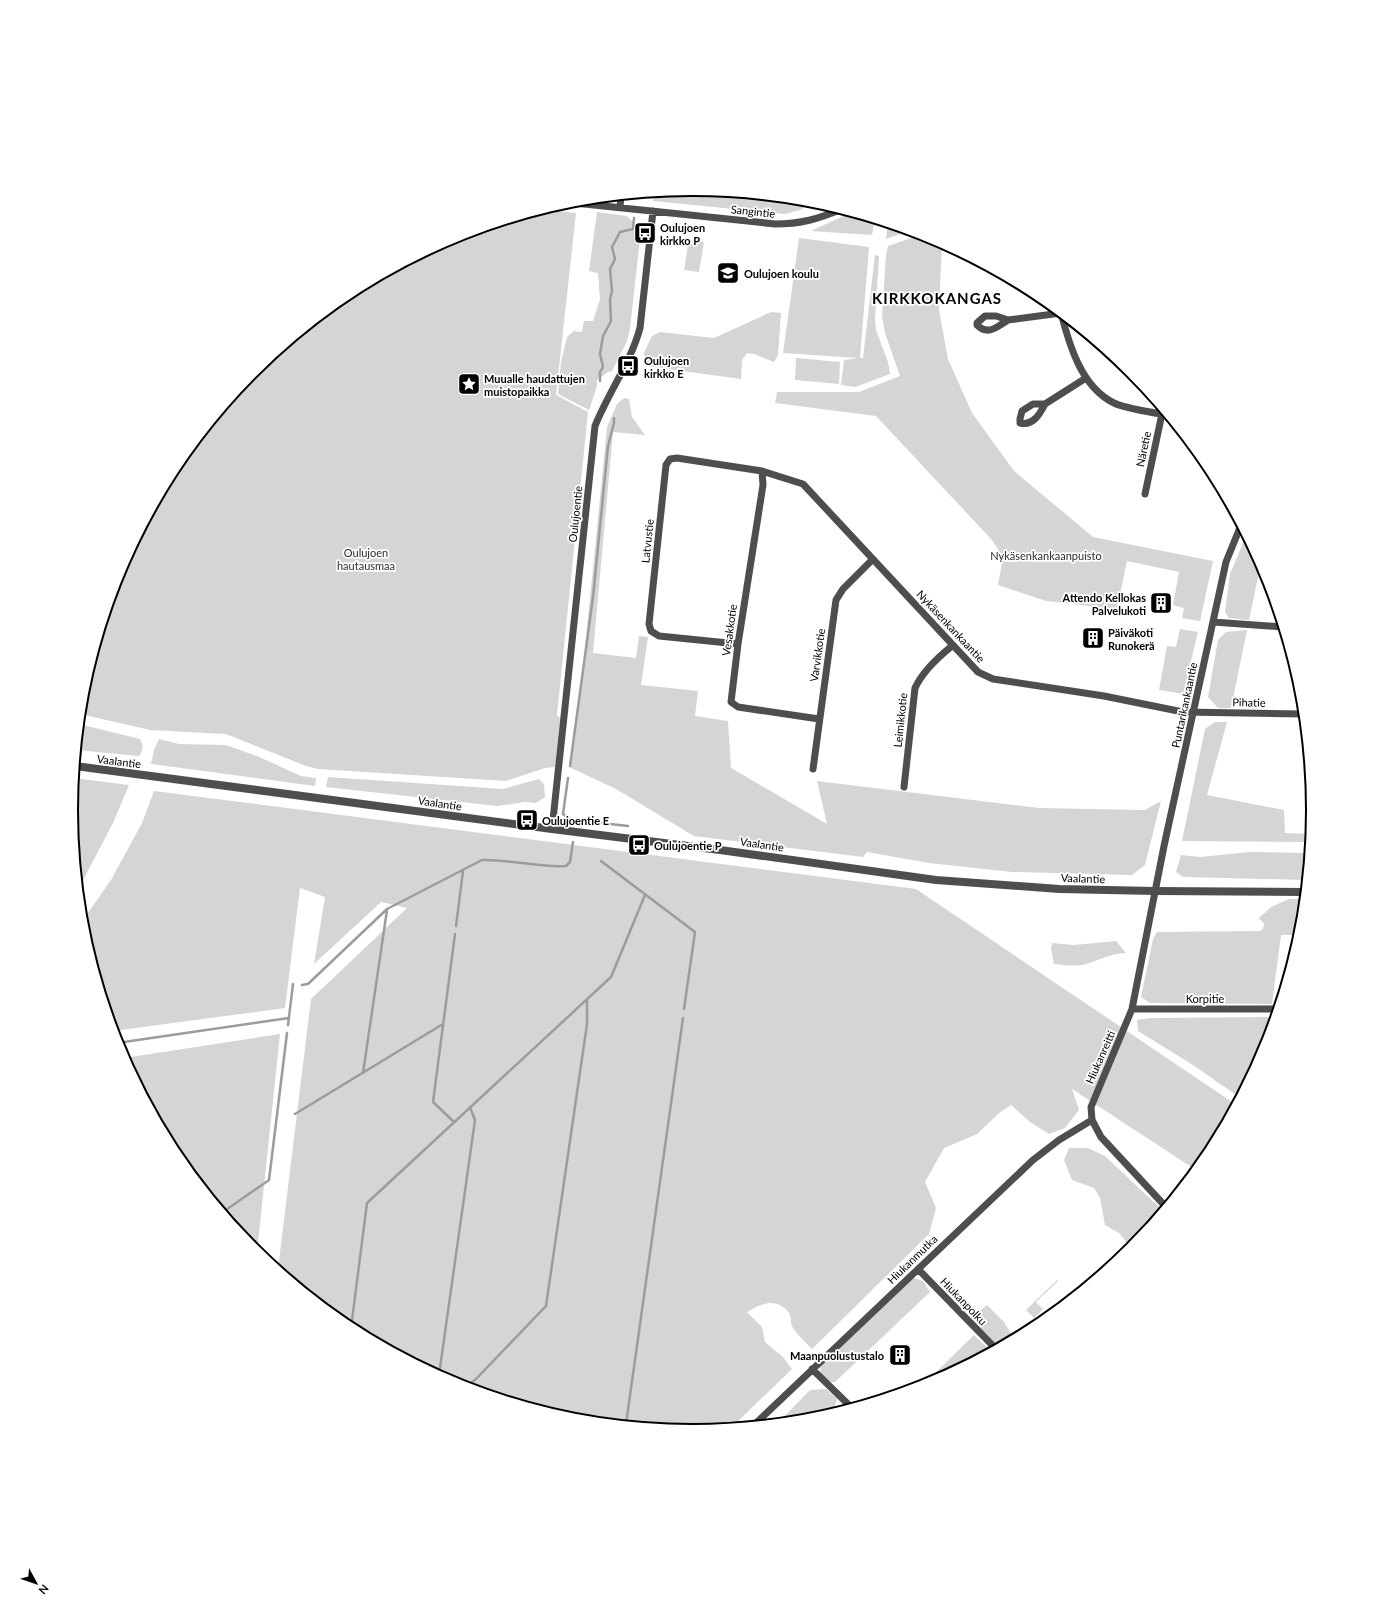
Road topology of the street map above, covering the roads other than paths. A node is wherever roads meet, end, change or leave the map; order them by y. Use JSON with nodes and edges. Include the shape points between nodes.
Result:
{"nodes":[{"id":1,"x":621,"y":200,"type":"edge"},
{"id":2,"x":590,"y":204,"type":"edge"},
{"id":3,"x":620,"y":207,"type":"junction"},
{"id":4,"x":653,"y":211,"type":"junction"},
{"id":5,"x":835,"y":212,"type":"edge"},
{"id":6,"x":1054,"y":314,"type":"edge"},
{"id":7,"x":1008,"y":320,"type":"dead end"},
{"id":8,"x":1063,"y":320,"type":"edge"},
{"id":9,"x":1086,"y":378,"type":"junction"},
{"id":10,"x":1045,"y":404,"type":"dead end"},
{"id":11,"x":1160,"y":412,"type":"edge"},
{"id":12,"x":1163,"y":416,"type":"edge"},
{"id":13,"x":762,"y":471,"type":"junction"},
{"id":14,"x":1145,"y":494,"type":"dead end"},
{"id":15,"x":1239,"y":530,"type":"edge"},
{"id":16,"x":874,"y":559,"type":"junction"},
{"id":17,"x":1213,"y":622,"type":"junction"},
{"id":18,"x":1278,"y":627,"type":"edge"},
{"id":19,"x":738,"y":644,"type":"junction"},
{"id":20,"x":952,"y":646,"type":"junction"},
{"id":21,"x":1193,"y":713,"type":"junction"},
{"id":22,"x":1298,"y":714,"type":"edge"},
{"id":23,"x":819,"y":719,"type":"junction"},
{"id":24,"x":79,"y":767,"type":"edge"},
{"id":25,"x":813,"y":769,"type":"dead end"},
{"id":26,"x":904,"y":787,"type":"dead end"},
{"id":27,"x":552,"y":829,"type":"junction"},
{"id":28,"x":1155,"y":891,"type":"junction"},
{"id":29,"x":1301,"y":892,"type":"edge"},
{"id":30,"x":1132,"y":1009,"type":"junction"},
{"id":31,"x":1272,"y":1010,"type":"edge"},
{"id":32,"x":1092,"y":1120,"type":"junction"},
{"id":33,"x":1163,"y":1203,"type":"edge"},
{"id":34,"x":918,"y":1269,"type":"junction"},
{"id":35,"x":992,"y":1345,"type":"edge"},
{"id":36,"x":812,"y":1369,"type":"junction"},
{"id":37,"x":848,"y":1404,"type":"edge"},
{"id":38,"x":760,"y":1419,"type":"edge"}],
"edges":[{"from":1,"to":3,"type":"street"},
{"from":2,"to":3,"type":"street","name":"Sangintie"},
{"from":3,"to":4,"type":"street","name":"Sangintie"},
{"from":4,"to":5,"type":"street","name":"Sangintie","via":[[775,224],[795,224],[819,219]]},
{"from":4,"to":27,"type":"street","name":"Oulujoentie","via":[[637,341],[595,426]]},
{"from":6,"to":7,"type":"street"},
{"from":8,"to":9,"type":"street","via":[[1069,341]]},
{"from":9,"to":10,"type":"street"},
{"from":9,"to":11,"type":"street","via":[[1114,403]]},
{"from":12,"to":14,"type":"street","name":"Näretie"},
{"from":13,"to":16,"type":"street","name":"Nykäsenkankaantie","via":[[803,484]]},
{"from":13,"to":19,"type":"street","name":"Vesakkotie","via":[[763,484]]},
{"from":13,"to":19,"type":"street","name":"Latvustie","via":[[677,458],[670,459],[666,465],[649,624],[651,631],[659,636]]},
{"from":15,"to":17,"type":"street","name":"Puntarikankaantie","via":[[1226,562]]},
{"from":16,"to":20,"type":"street","name":"Nykäsenkankaantie"},
{"from":16,"to":23,"type":"street","name":"Varvikkotie","via":[[843,589],[836,600]]},
{"from":17,"to":18,"type":"street"},
{"from":17,"to":21,"type":"street","name":"Puntarikankaantie"},
{"from":19,"to":23,"type":"street","name":"Vesakkotie","via":[[731,702],[738,707]]},
{"from":20,"to":21,"type":"street","name":"Nykäsenkankaantie","via":[[978,672],[993,678]]},
{"from":20,"to":26,"type":"street","name":"Leimikkotie","via":[[920,677],[915,688]]},
{"from":21,"to":22,"type":"street","name":"Pihatie"},
{"from":21,"to":28,"type":"street","name":"Puntarikankaantie"},
{"from":23,"to":25,"type":"street","name":"Varvikkotie"},
{"from":24,"to":27,"type":"street","name":"Vaalantie"},
{"from":27,"to":28,"type":"street","name":"Vaalantie","via":[[936,880],[1059,889]]},
{"from":28,"to":29,"type":"street","name":"Vaalantie"},
{"from":28,"to":30,"type":"street","name":"Hiukanreitti"},
{"from":30,"to":31,"type":"street","name":"Korpitie"},
{"from":30,"to":32,"type":"street","name":"Hiukanreitti","via":[[1093,1100]]},
{"from":32,"to":33,"type":"street","via":[[1108,1146]]},
{"from":32,"to":34,"type":"street","name":"Hiukanmutka","via":[[1033,1160]]},
{"from":34,"to":35,"type":"street","name":"Hiukanpolku"},
{"from":34,"to":36,"type":"street","name":"Hiukanmutka"},
{"from":36,"to":37,"type":"street"},
{"from":36,"to":38,"type":"street","name":"Hiukanmutka"}]}
